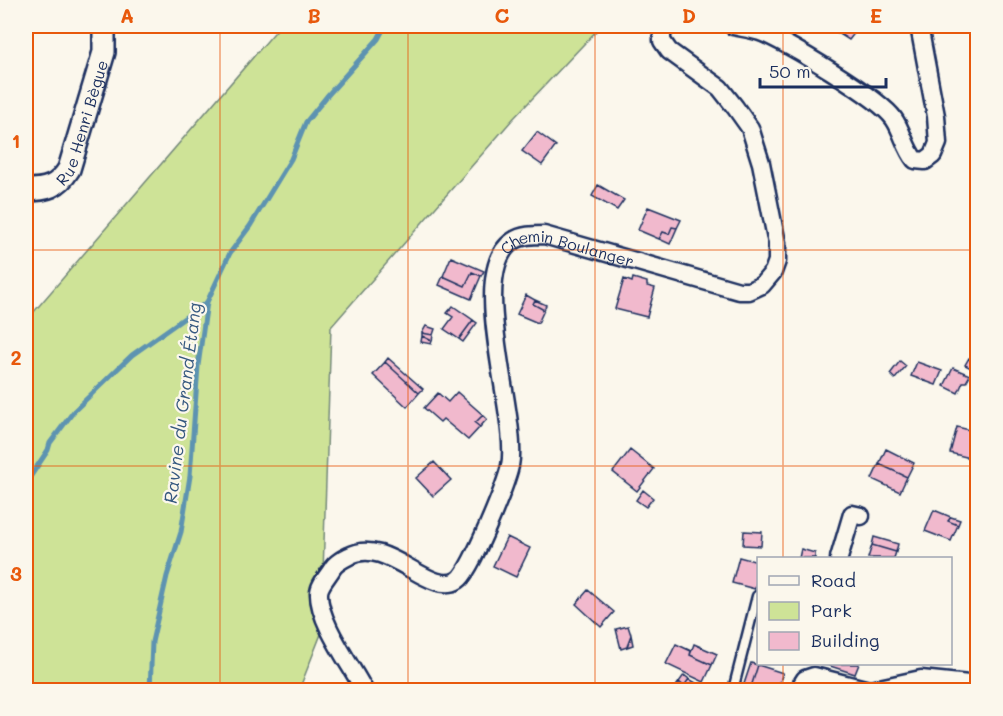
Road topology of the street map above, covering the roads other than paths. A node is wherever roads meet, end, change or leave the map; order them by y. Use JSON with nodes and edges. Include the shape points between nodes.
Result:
{"nodes":[{"id":1,"x":104,"y":26,"type":"edge"},
{"id":2,"x":668,"y":26,"type":"edge"},
{"id":3,"x":733,"y":26,"type":"edge"},
{"id":4,"x":919,"y":26,"type":"edge"},
{"id":5,"x":26,"y":190,"type":"edge"},
{"id":6,"x":861,"y":516,"type":"dead end"},
{"id":7,"x":839,"y":557,"type":"edge"},
{"id":8,"x":757,"y":596,"type":"edge"},
{"id":9,"x":809,"y":670,"type":"edge"},
{"id":10,"x":976,"y":687,"type":"edge"},
{"id":11,"x":364,"y":690,"type":"edge"},
{"id":12,"x":733,"y":690,"type":"edge"},
{"id":13,"x":798,"y":690,"type":"edge"},
{"id":14,"x":870,"y":690,"type":"edge"}],
"edges":[{"from":1,"to":5,"type":"street","name":"Rue Henri Bègue","via":[[104,52],[69,169],[52,187]]},
{"from":2,"to":11,"type":"street","name":"Chemin Boulanger","via":[[662,31],[662,40],[669,51],[720,88],[750,128],[777,243],[775,267],[762,285],[739,291],[544,235],[524,237],[505,248],[497,268],[494,302],[510,463],[473,561],[465,573],[447,584],[374,551],[357,552],[334,565],[319,591],[327,626]]},
{"from":3,"to":4,"type":"street","via":[[782,42],[878,105],[893,118],[915,160],[925,161],[938,143]]},
{"from":6,"to":7,"type":"street","via":[[852,514]]},
{"from":8,"to":12,"type":"lane"},
{"from":9,"to":13,"type":"street"},
{"from":9,"to":14,"type":"street","via":[[847,686]]},
{"from":10,"to":14,"type":"street","via":[[921,679]]}]}
